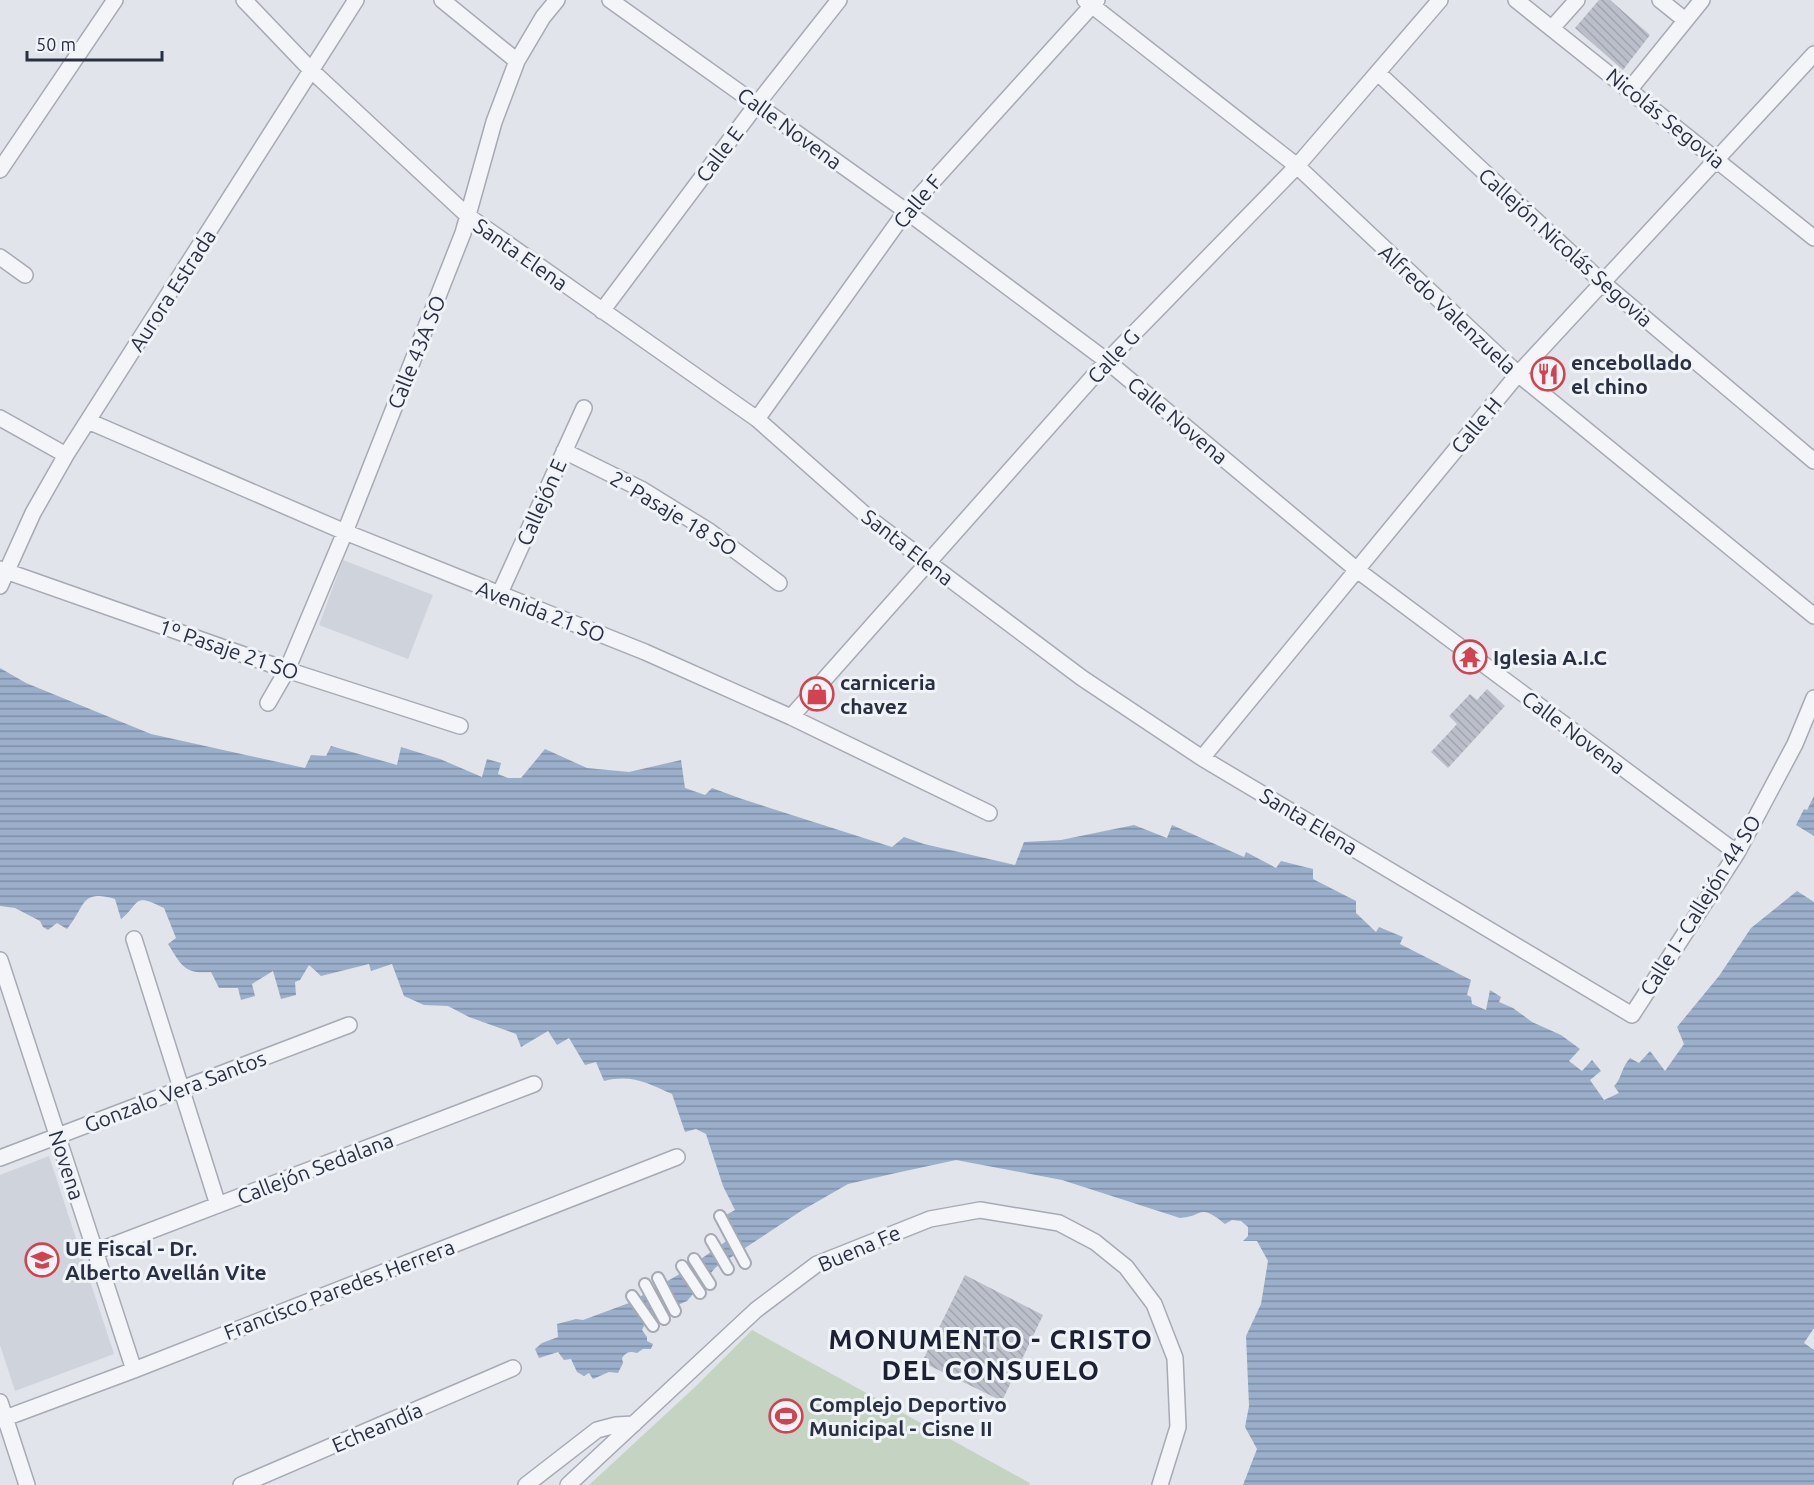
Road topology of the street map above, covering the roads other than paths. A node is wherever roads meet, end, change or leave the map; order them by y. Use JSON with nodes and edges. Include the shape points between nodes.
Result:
{"nodes":[{"id":1,"x":115,"y":0,"type":"edge"},
{"id":2,"x":244,"y":0,"type":"edge"},
{"id":3,"x":356,"y":0,"type":"edge"},
{"id":4,"x":442,"y":0,"type":"edge"},
{"id":5,"x":556,"y":0,"type":"edge"},
{"id":6,"x":610,"y":0,"type":"edge"},
{"id":7,"x":840,"y":0,"type":"edge"},
{"id":8,"x":1440,"y":0,"type":"edge"},
{"id":9,"x":1516,"y":0,"type":"edge"},
{"id":10,"x":1577,"y":0,"type":"edge"},
{"id":11,"x":1660,"y":0,"type":"edge"},
{"id":12,"x":1702,"y":0,"type":"edge"},
{"id":13,"x":1091,"y":2,"type":"edge"},
{"id":14,"x":1685,"y":20,"type":"junction"},
{"id":15,"x":1552,"y":28,"type":"junction"},
{"id":16,"x":1814,"y":54,"type":"edge"},
{"id":17,"x":517,"y":62,"type":"junction"},
{"id":18,"x":312,"y":71,"type":"junction"},
{"id":19,"x":1378,"y":73,"type":"junction"},
{"id":20,"x":1630,"y":89,"type":"junction"},
{"id":21,"x":756,"y":104,"type":"junction"},
{"id":22,"x":1718,"y":160,"type":"junction"},
{"id":23,"x":1297,"y":166,"type":"junction"},
{"id":24,"x":0,"y":170,"type":"edge"},
{"id":25,"x":906,"y":211,"type":"junction"},
{"id":26,"x":468,"y":216,"type":"junction"},
{"id":27,"x":1814,"y":238,"type":"edge"},
{"id":28,"x":0,"y":257,"type":"edge"},
{"id":29,"x":25,"y":275,"type":"dead end"},
{"id":30,"x":1603,"y":283,"type":"junction"},
{"id":31,"x":602,"y":311,"type":"junction"},
{"id":32,"x":1107,"y":361,"type":"junction"},
{"id":33,"x":1518,"y":374,"type":"junction"},
{"id":34,"x":584,"y":408,"type":"dead end"},
{"id":35,"x":0,"y":418,"type":"edge"},
{"id":36,"x":757,"y":419,"type":"junction"},
{"id":37,"x":88,"y":421,"type":"junction"},
{"id":38,"x":564,"y":451,"type":"junction"},
{"id":39,"x":66,"y":455,"type":"junction"},
{"id":40,"x":1814,"y":461,"type":"edge"},
{"id":41,"x":345,"y":532,"type":"junction"},
{"id":42,"x":928,"y":564,"type":"junction"},
{"id":43,"x":3,"y":570,"type":"edge"},
{"id":44,"x":1357,"y":570,"type":"junction"},
{"id":45,"x":779,"y":583,"type":"dead end"},
{"id":46,"x":0,"y":586,"type":"edge"},
{"id":47,"x":499,"y":595,"type":"junction"},
{"id":48,"x":1814,"y":616,"type":"edge"},
{"id":49,"x":287,"y":670,"type":"junction"},
{"id":50,"x":1814,"y":699,"type":"edge"},
{"id":51,"x":268,"y":703,"type":"dead end"},
{"id":52,"x":791,"y":717,"type":"junction"},
{"id":53,"x":459,"y":726,"type":"dead end"},
{"id":54,"x":1202,"y":758,"type":"junction"},
{"id":55,"x":989,"y":813,"type":"dead end"},
{"id":56,"x":1737,"y":854,"type":"junction"},
{"id":57,"x":134,"y":939,"type":"dead end"},
{"id":58,"x":0,"y":960,"type":"edge"},
{"id":59,"x":1632,"y":1015,"type":"joint"},
{"id":60,"x":349,"y":1025,"type":"dead end"},
{"id":61,"x":534,"y":1084,"type":"dead end"},
{"id":62,"x":182,"y":1089,"type":"junction"},
{"id":63,"x":57,"y":1136,"type":"junction"},
{"id":64,"x":677,"y":1157,"type":"dead end"},
{"id":65,"x":0,"y":1158,"type":"edge"},
{"id":66,"x":218,"y":1205,"type":"junction"},
{"id":67,"x":720,"y":1216,"type":"dead end"},
{"id":68,"x":711,"y":1240,"type":"dead end"},
{"id":69,"x":95,"y":1252,"type":"junction"},
{"id":70,"x":694,"y":1258,"type":"dead end"},
{"id":71,"x":745,"y":1263,"type":"dead end"},
{"id":72,"x":682,"y":1266,"type":"dead end"},
{"id":73,"x":728,"y":1269,"type":"dead end"},
{"id":74,"x":658,"y":1278,"type":"dead end"},
{"id":75,"x":645,"y":1284,"type":"dead end"},
{"id":76,"x":710,"y":1284,"type":"dead end"},
{"id":77,"x":700,"y":1293,"type":"dead end"},
{"id":78,"x":632,"y":1296,"type":"dead end"},
{"id":79,"x":675,"y":1311,"type":"dead end"},
{"id":80,"x":664,"y":1318,"type":"dead end"},
{"id":81,"x":653,"y":1326,"type":"dead end"},
{"id":82,"x":513,"y":1368,"type":"dead end"},
{"id":83,"x":134,"y":1370,"type":"junction"},
{"id":84,"x":0,"y":1402,"type":"edge"},
{"id":85,"x":3,"y":1419,"type":"edge"},
{"id":86,"x":634,"y":1424,"type":"junction"},
{"id":87,"x":27,"y":1485,"type":"edge"},
{"id":88,"x":241,"y":1485,"type":"edge"},
{"id":89,"x":526,"y":1485,"type":"edge"},
{"id":90,"x":568,"y":1485,"type":"edge"},
{"id":91,"x":1160,"y":1485,"type":"edge"}],
"edges":[{"from":1,"to":24,"type":"street"},
{"from":2,"to":18,"type":"street","name":"Santa Elena"},
{"from":3,"to":18,"type":"street","name":"Aurora Estrada"},
{"from":4,"to":17,"type":"street"},
{"from":5,"to":17,"type":"street","name":"Calle 43A SO"},
{"from":6,"to":21,"type":"street","name":"Calle Novena"},
{"from":7,"to":21,"type":"street","name":"Calle E"},
{"from":8,"to":19,"type":"street","name":"Calle G"},
{"from":9,"to":15,"type":"street","name":"Nicolás Segovia"},
{"from":10,"to":15,"type":"street"},
{"from":11,"to":14,"type":"street"},
{"from":12,"to":14,"type":"street"},
{"from":13,"to":23,"type":"street","name":"Alfredo Valenzuela"},
{"from":13,"to":25,"type":"street","name":"Calle F"},
{"from":14,"to":20,"type":"street"},
{"from":15,"to":20,"type":"street","name":"Nicolás Segovia"},
{"from":16,"to":22,"type":"street","name":"Calle H"},
{"from":17,"to":26,"type":"street","name":"Calle 43A SO","via":[[494,122]]},
{"from":18,"to":26,"type":"street","name":"Santa Elena"},
{"from":18,"to":37,"type":"street","name":"Aurora Estrada"},
{"from":19,"to":23,"type":"street","name":"Calle G"},
{"from":19,"to":30,"type":"street","name":"Callejón Nicolás Segovia"},
{"from":20,"to":22,"type":"street","name":"Nicolás Segovia"},
{"from":21,"to":25,"type":"street","name":"Calle Novena"},
{"from":21,"to":31,"type":"street","name":"Calle E"},
{"from":22,"to":27,"type":"street","name":"Nicolás Segovia"},
{"from":22,"to":30,"type":"street","name":"Calle H"},
{"from":23,"to":32,"type":"street","name":"Calle G"},
{"from":23,"to":33,"type":"street","name":"Alfredo Valenzuela"},
{"from":25,"to":32,"type":"street","name":"Calle Novena"},
{"from":25,"to":36,"type":"street","name":"Calle F"},
{"from":26,"to":31,"type":"street","name":"Santa Elena"},
{"from":26,"to":41,"type":"street","name":"Calle 43A SO"},
{"from":28,"to":29,"type":"street"},
{"from":30,"to":33,"type":"street","name":"Calle H"},
{"from":30,"to":40,"type":"street","name":"Callejón Nicolás Segovia"},
{"from":31,"to":36,"type":"street","name":"Santa Elena"},
{"from":32,"to":42,"type":"street","name":"Calle G"},
{"from":32,"to":44,"type":"street","name":"Calle Novena"},
{"from":33,"to":44,"type":"street","name":"Calle H"},
{"from":33,"to":48,"type":"street","name":"Alfredo Valenzuela"},
{"from":34,"to":38,"type":"street","name":"Callejón E"},
{"from":35,"to":39,"type":"street"},
{"from":36,"to":42,"type":"street","name":"Santa Elena","via":[[870,519]]},
{"from":37,"to":39,"type":"street","name":"Aurora Estrada"},
{"from":37,"to":41,"type":"street","name":"Avenida 21 SO"},
{"from":38,"to":45,"type":"street","name":"2° Pasaje 18 SO","via":[[651,494]]},
{"from":38,"to":47,"type":"street","name":"Callejón E"},
{"from":39,"to":43,"type":"street","name":"Aurora Estrada"},
{"from":41,"to":47,"type":"street","name":"Avenida 21 SO"},
{"from":41,"to":49,"type":"street","name":"Calle 43A SO"},
{"from":42,"to":52,"type":"street","name":"Calle G"},
{"from":42,"to":54,"type":"street","name":"Santa Elena","via":[[1082,678]]},
{"from":43,"to":46,"type":"street","name":"Aurora Estrada"},
{"from":43,"to":49,"type":"street","name":"1º Pasaje 21 SO"},
{"from":44,"to":54,"type":"street","name":"Calle H"},
{"from":44,"to":56,"type":"street","name":"Calle Novena"},
{"from":47,"to":52,"type":"street","name":"Avenida 21 SO","via":[[645,652]]},
{"from":49,"to":51,"type":"street","name":"Calle 43A SO"},
{"from":49,"to":53,"type":"street","name":"1º Pasaje 21 SO"},
{"from":50,"to":56,"type":"street","name":"Calle I - Callejón 44 SO","via":[[1795,744]]},
{"from":52,"to":55,"type":"street","name":"Avenida 21 SO"},
{"from":54,"to":59,"type":"street","name":"Santa Elena"},
{"from":56,"to":59,"type":"street","name":"Calle I - Callejón 44 SO"},
{"from":57,"to":62,"type":"street"},
{"from":58,"to":63,"type":"street","name":"Novena"},
{"from":60,"to":62,"type":"street","name":"Gonzalo Vera Santos"},
{"from":61,"to":66,"type":"street","name":"Callejón Sedalana"},
{"from":62,"to":63,"type":"street","name":"Gonzalo Vera Santos"},
{"from":62,"to":66,"type":"street"},
{"from":63,"to":65,"type":"street","name":"Gonzalo Vera Santos"},
{"from":63,"to":69,"type":"street","name":"Novena"},
{"from":64,"to":83,"type":"street","name":"Francisco Paredes Herrera"},
{"from":66,"to":69,"type":"street","name":"Callejón Sedalana"},
{"from":67,"to":71,"type":"street"},
{"from":68,"to":73,"type":"street"},
{"from":69,"to":83,"type":"street","name":"Novena"},
{"from":70,"to":76,"type":"street"},
{"from":72,"to":77,"type":"street"},
{"from":74,"to":79,"type":"street"},
{"from":75,"to":80,"type":"street"},
{"from":78,"to":81,"type":"street"},
{"from":82,"to":88,"type":"street","name":"Echeandía"},
{"from":83,"to":85,"type":"street","name":"Francisco Paredes Herrera"},
{"from":84,"to":85,"type":"street"},
{"from":85,"to":87,"type":"street"},
{"from":86,"to":89,"type":"street","via":[[597,1430]]},
{"from":86,"to":90,"type":"street","name":"Buena Fe"},
{"from":86,"to":91,"type":"street","name":"Buena Fe","via":[[756,1310],[817,1264],[930,1219],[980,1210],[1059,1223],[1095,1242],[1126,1268],[1154,1304],[1175,1359],[1178,1427]]}]}
